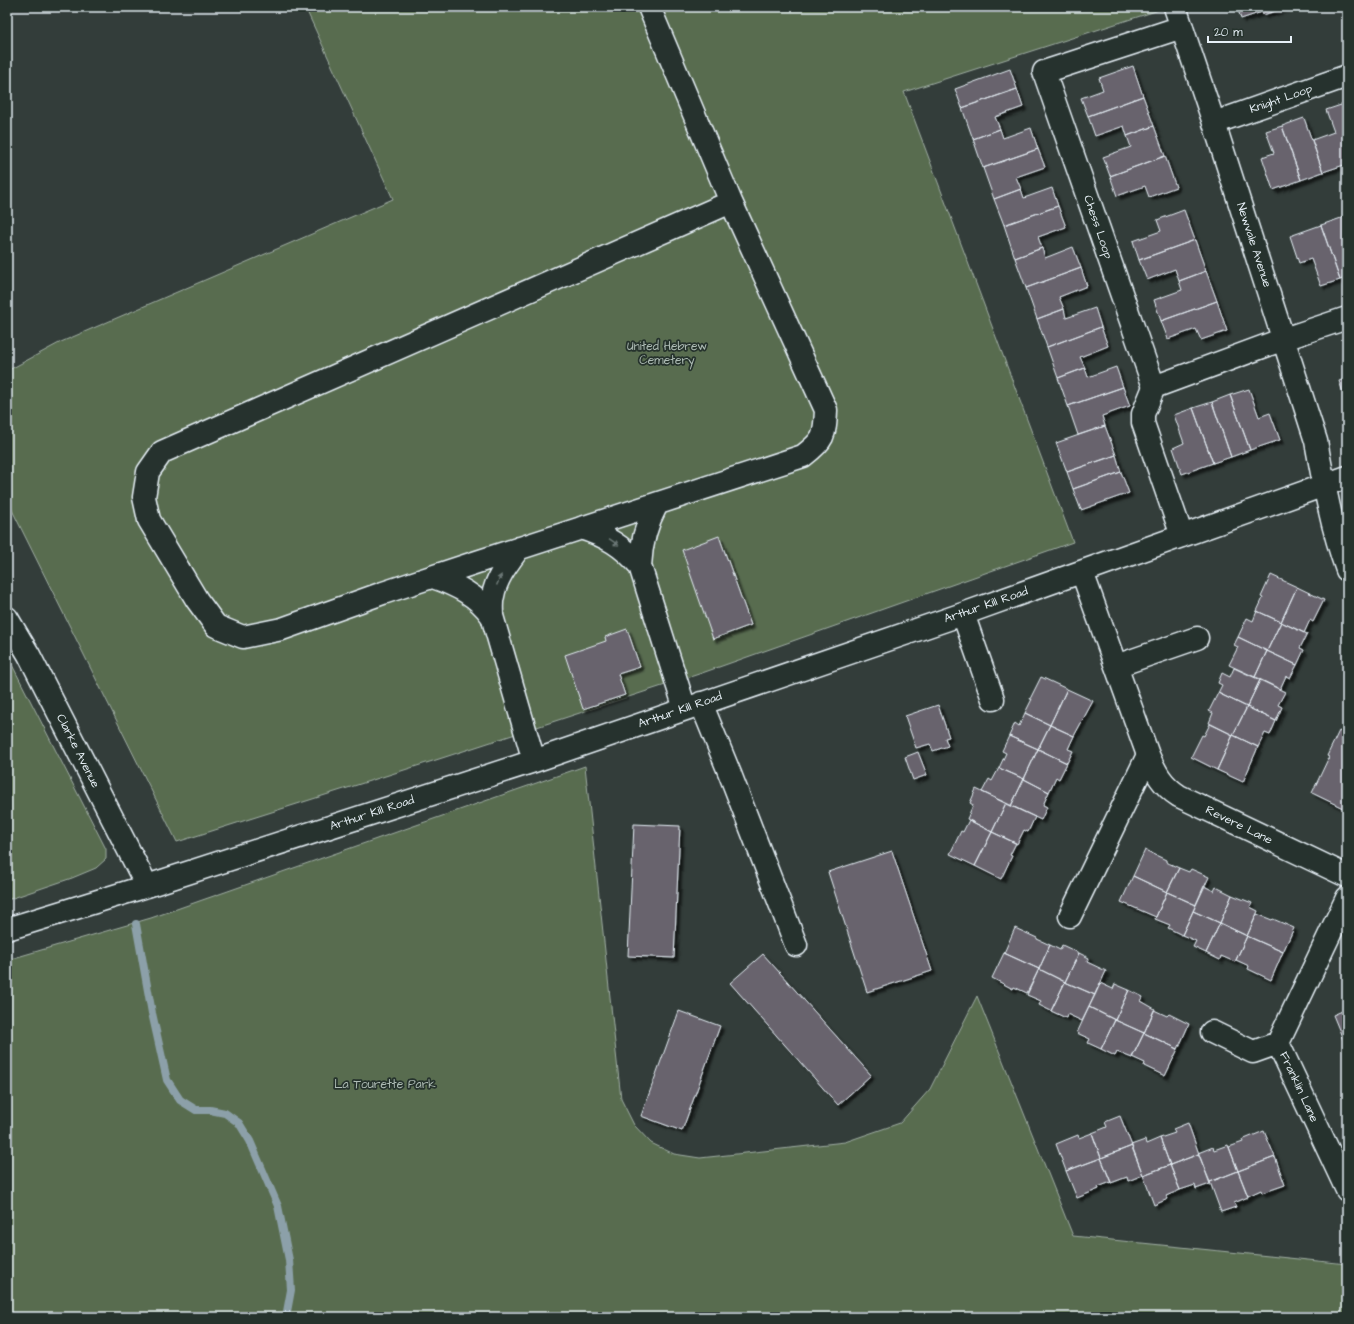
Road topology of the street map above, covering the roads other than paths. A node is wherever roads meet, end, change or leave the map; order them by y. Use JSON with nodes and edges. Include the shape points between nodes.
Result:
{"nodes":[{"id":1,"x":649,"y":7,"type":"edge"},
{"id":2,"x":1178,"y":17,"type":"edge"},
{"id":3,"x":1347,"y":76,"type":"edge"},
{"id":4,"x":1214,"y":123,"type":"junction"},
{"id":5,"x":730,"y":202,"type":"junction"},
{"id":6,"x":1347,"y":318,"type":"edge"},
{"id":7,"x":1284,"y":339,"type":"junction"},
{"id":8,"x":1154,"y":387,"type":"junction"},
{"id":9,"x":1347,"y":477,"type":"edge"},
{"id":10,"x":1324,"y":485,"type":"junction"},
{"id":11,"x":657,"y":504,"type":"junction"},
{"id":12,"x":581,"y":528,"type":"junction"},
{"id":13,"x":1182,"y":536,"type":"junction"},
{"id":14,"x":519,"y":548,"type":"junction"},
{"id":15,"x":640,"y":566,"type":"junction"},
{"id":16,"x":1347,"y":570,"type":"edge"},
{"id":17,"x":1082,"y":572,"type":"junction"},
{"id":18,"x":433,"y":577,"type":"junction"},
{"id":19,"x":963,"y":614,"type":"junction"},
{"id":20,"x":492,"y":616,"type":"junction"},
{"id":21,"x":7,"y":618,"type":"edge"},
{"id":22,"x":1197,"y":638,"type":"dead end"},
{"id":23,"x":1116,"y":666,"type":"junction"},
{"id":24,"x":993,"y":698,"type":"dead end"},
{"id":25,"x":693,"y":706,"type":"junction"},
{"id":26,"x":1148,"y":755,"type":"junction"},
{"id":27,"x":534,"y":761,"type":"junction"},
{"id":28,"x":1347,"y":876,"type":"edge"},
{"id":29,"x":147,"y":886,"type":"junction"},
{"id":30,"x":1347,"y":898,"type":"edge"},
{"id":31,"x":1070,"y":916,"type":"dead end"},
{"id":32,"x":7,"y":929,"type":"edge"},
{"id":33,"x":796,"y":945,"type":"dead end"},
{"id":34,"x":1212,"y":1032,"type":"dead end"},
{"id":35,"x":1278,"y":1043,"type":"junction"},
{"id":36,"x":1347,"y":1190,"type":"edge"}],
"edges":[{"from":1,"to":5,"type":"street"},
{"from":2,"to":4,"type":"street","name":"Newvale Avenue"},
{"from":2,"to":8,"type":"street","name":"Chess Loop","via":[[1044,72]]},
{"from":3,"to":4,"type":"street","name":"Knight Loop"},
{"from":4,"to":7,"type":"street","name":"Newvale Avenue"},
{"from":5,"to":11,"type":"street","via":[[826,410],[825,431],[817,446],[803,456]]},
{"from":5,"to":18,"type":"street","via":[[162,452],[148,472],[144,497],[149,520],[197,600],[216,626],[243,637],[282,629]]},
{"from":6,"to":7,"type":"street"},
{"from":7,"to":8,"type":"street"},
{"from":7,"to":10,"type":"street","name":"Newvale Avenue","via":[[1316,441]]},
{"from":8,"to":13,"type":"street","via":[[1143,414],[1143,423]]},
{"from":9,"to":10,"type":"street","name":"Arthur Kill Road"},
{"from":10,"to":13,"type":"street","name":"Arthur Kill Road"},
{"from":10,"to":16,"type":"street","via":[[1337,543]]},
{"from":11,"to":12,"type":"street"},
{"from":11,"to":15,"type":"street","via":[[645,532]]},
{"from":12,"to":14,"type":"street"},
{"from":12,"to":15,"type":"street","one_way":true,"via":[[610,540]]},
{"from":13,"to":17,"type":"street","name":"Arthur Kill Road"},
{"from":14,"to":18,"type":"street"},
{"from":20,"to":14,"type":"street","one_way":true,"via":[[492,596],[506,566]]},
{"from":15,"to":25,"type":"street"},
{"from":17,"to":19,"type":"street","name":"Arthur Kill Road"},
{"from":17,"to":23,"type":"street","name":"Revere Lane"},
{"from":18,"to":20,"type":"street","via":[[461,588],[476,598]]},
{"from":19,"to":24,"type":"street"},
{"from":19,"to":25,"type":"street","name":"Arthur Kill Road"},
{"from":20,"to":27,"type":"street"},
{"from":21,"to":29,"type":"street","name":"Clarke Avenue","via":[[29,655]]},
{"from":22,"to":23,"type":"street"},
{"from":23,"to":26,"type":"street","name":"Revere Lane"},
{"from":25,"to":27,"type":"street","name":"Arthur Kill Road"},
{"from":25,"to":33,"type":"street","via":[[730,774]]},
{"from":26,"to":28,"type":"street","name":"Revere Lane","via":[[1163,784],[1179,796]]},
{"from":26,"to":31,"type":"street"},
{"from":27,"to":29,"type":"street","name":"Arthur Kill Road"},
{"from":29,"to":32,"type":"street","name":"Arthur Kill Road"},
{"from":30,"to":35,"type":"street","name":"Franklin Lane"},
{"from":34,"to":35,"type":"street","via":[[1253,1052]]},
{"from":35,"to":36,"type":"street","name":"Franklin Lane"}]}
